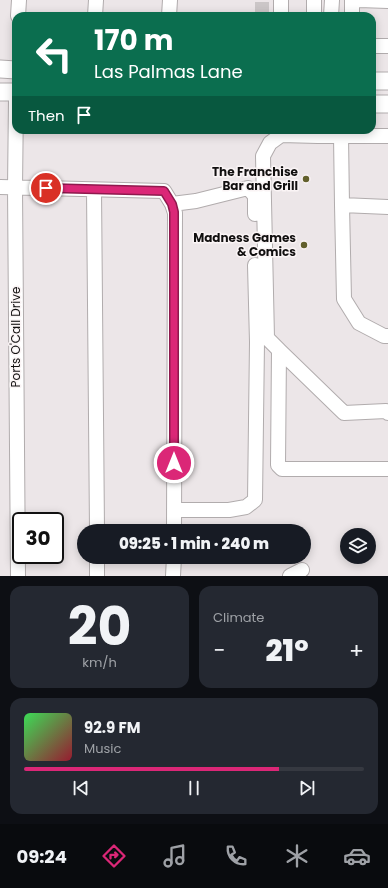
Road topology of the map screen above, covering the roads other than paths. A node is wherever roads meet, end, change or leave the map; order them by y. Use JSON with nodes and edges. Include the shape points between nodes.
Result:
{"nodes":[{"id":1,"x":19,"y":0,"type":"edge"},
{"id":2,"x":96,"y":0,"type":"edge"},
{"id":3,"x":170,"y":0,"type":"edge"},
{"id":4,"x":281,"y":0,"type":"edge"},
{"id":5,"x":314,"y":0,"type":"edge"},
{"id":6,"x":332,"y":0,"type":"edge"},
{"id":7,"x":352,"y":0,"type":"edge"},
{"id":8,"x":359,"y":0,"type":"edge"},
{"id":9,"x":388,"y":1,"type":"edge"},
{"id":10,"x":18,"y":12,"type":"edge"},
{"id":11,"x":95,"y":12,"type":"edge"},
{"id":12,"x":169,"y":12,"type":"edge"},
{"id":13,"x":281,"y":12,"type":"edge"},
{"id":14,"x":314,"y":12,"type":"edge"},
{"id":15,"x":331,"y":12,"type":"edge"},
{"id":16,"x":352,"y":12,"type":"edge"},
{"id":17,"x":376,"y":46,"type":"edge"},
{"id":18,"x":388,"y":46,"type":"edge"},
{"id":19,"x":0,"y":69,"type":"edge"},
{"id":20,"x":12,"y":70,"type":"edge"},
{"id":21,"x":376,"y":81,"type":"edge"},
{"id":22,"x":388,"y":81,"type":"edge"},
{"id":23,"x":0,"y":92,"type":"edge"},
{"id":24,"x":12,"y":92,"type":"edge"},
{"id":25,"x":376,"y":104,"type":"edge"},
{"id":26,"x":388,"y":104,"type":"edge"},
{"id":27,"x":16,"y":134,"type":"edge"},
{"id":28,"x":299,"y":134,"type":"edge"},
{"id":29,"x":326,"y":134,"type":"edge"},
{"id":30,"x":342,"y":136,"type":"junction"},
{"id":31,"x":388,"y":136,"type":"edge"},
{"id":32,"x":0,"y":187,"type":"edge"},
{"id":33,"x":15,"y":188,"type":"junction"},
{"id":34,"x":94,"y":190,"type":"junction"},
{"id":35,"x":172,"y":204,"type":"junction"},
{"id":36,"x":342,"y":206,"type":"junction"},
{"id":37,"x":388,"y":207,"type":"edge"},
{"id":38,"x":388,"y":336,"type":"edge"},
{"id":39,"x":279,"y":350,"type":"junction"},
{"id":40,"x":388,"y":412,"type":"edge"},
{"id":41,"x":388,"y":469,"type":"edge"},
{"id":42,"x":174,"y":510,"type":"junction"},
{"id":43,"x":97,"y":524,"type":"edge"},
{"id":44,"x":174,"y":524,"type":"edge"},
{"id":45,"x":97,"y":564,"type":"edge"},
{"id":46,"x":174,"y":564,"type":"edge"},
{"id":47,"x":18,"y":576,"type":"edge"},
{"id":48,"x":97,"y":576,"type":"edge"},
{"id":49,"x":174,"y":576,"type":"edge"}],
"edges":[{"from":1,"to":10,"type":"street"},
{"from":2,"to":11,"type":"street"},
{"from":3,"to":12,"type":"street"},
{"from":4,"to":13,"type":"street"},
{"from":5,"to":14,"type":"street"},
{"from":6,"to":15,"type":"street"},
{"from":7,"to":16,"type":"street"},
{"from":8,"to":9,"type":"street"},
{"from":17,"to":18,"type":"street"},
{"from":19,"to":20,"type":"main road"},
{"from":21,"to":22,"type":"main road"},
{"from":23,"to":24,"type":"main road"},
{"from":25,"to":26,"type":"main road"},
{"from":27,"to":33,"type":"street","name":"Ports O'Call Drive"},
{"from":28,"to":39,"type":"street","via":[[280,135],[270,143],[263,156],[267,338]]},
{"from":29,"to":30,"type":"street"},
{"from":30,"to":31,"type":"street"},
{"from":30,"to":36,"type":"street"},
{"from":32,"to":33,"type":"street"},
{"from":33,"to":34,"type":"street"},
{"from":33,"to":47,"type":"street","name":"Ports O'Call Drive"},
{"from":34,"to":35,"type":"street","via":[[164,191]]},
{"from":34,"to":43,"type":"street"},
{"from":35,"to":42,"type":"street"},
{"from":35,"to":42,"type":"street","via":[[196,201],[248,188],[255,196],[255,500],[246,507],[229,510]]},
{"from":36,"to":37,"type":"street"},
{"from":36,"to":38,"type":"street","via":[[344,299],[360,323]]},
{"from":39,"to":40,"type":"street","via":[[344,413]]},
{"from":39,"to":41,"type":"street","via":[[278,465],[282,469]]},
{"from":42,"to":44,"type":"street"},
{"from":45,"to":48,"type":"street"},
{"from":46,"to":49,"type":"street"}]}
